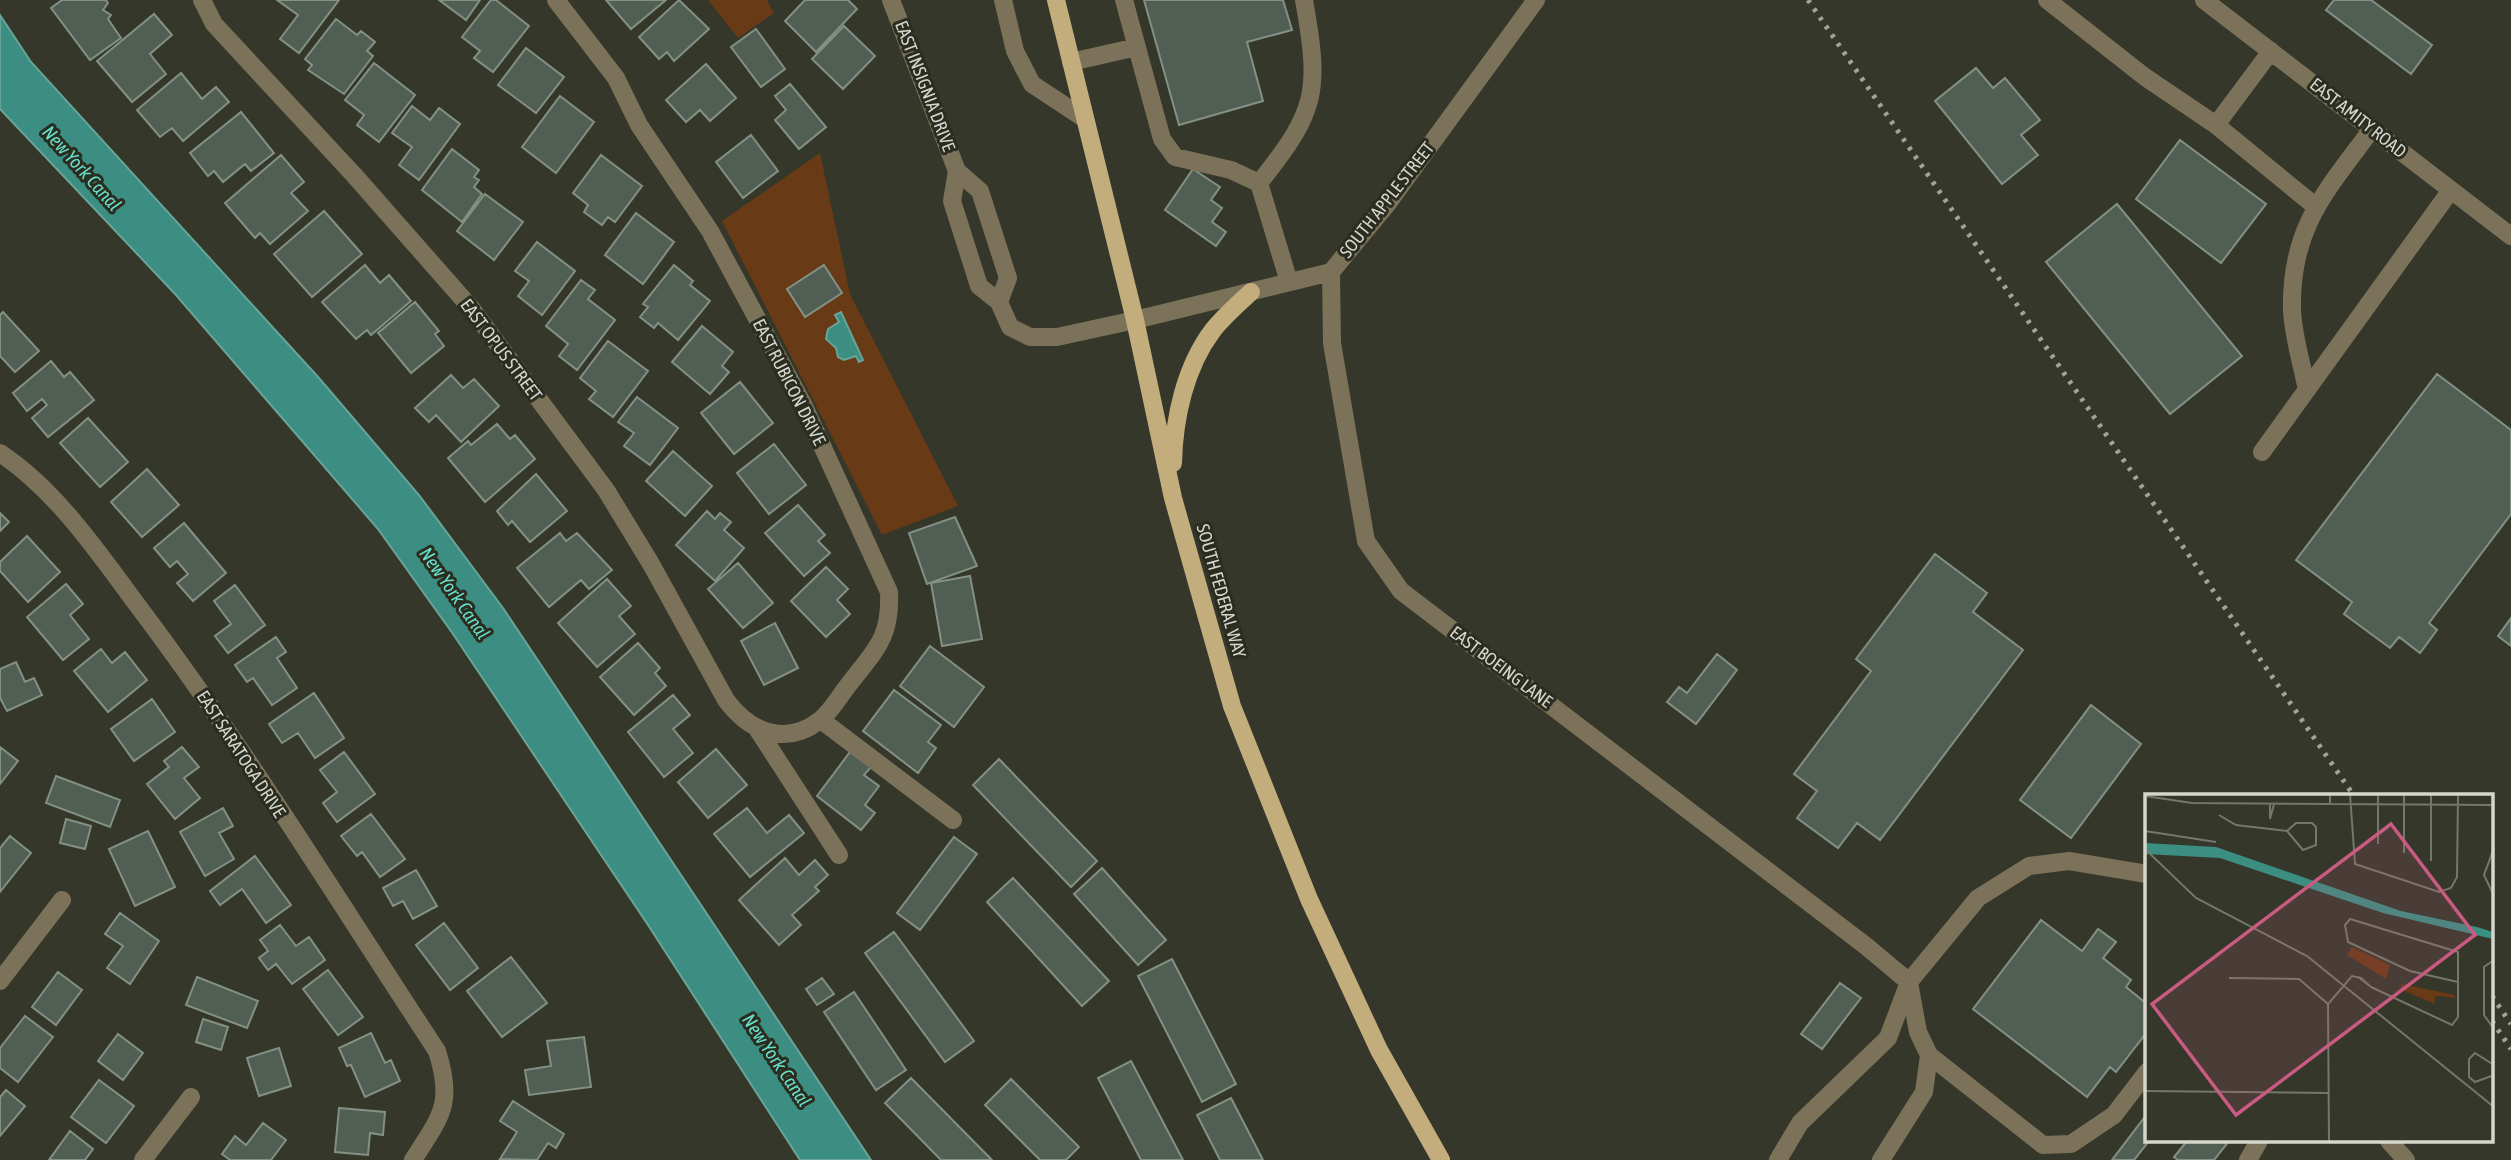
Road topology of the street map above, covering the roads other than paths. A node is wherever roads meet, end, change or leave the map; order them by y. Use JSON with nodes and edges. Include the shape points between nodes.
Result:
{"nodes":[{"id":1,"x":202,"y":0,"type":"edge"},
{"id":2,"x":556,"y":0,"type":"edge"},
{"id":3,"x":891,"y":0,"type":"edge"},
{"id":4,"x":1003,"y":0,"type":"edge"},
{"id":5,"x":1056,"y":0,"type":"edge"},
{"id":6,"x":1124,"y":0,"type":"edge"},
{"id":7,"x":1304,"y":0,"type":"edge"},
{"id":8,"x":1536,"y":0,"type":"edge"},
{"id":9,"x":2204,"y":0,"type":"edge"},
{"id":10,"x":2056,"y":3,"type":"edge"},
{"id":11,"x":1137,"y":47,"type":"junction"},
{"id":12,"x":2271,"y":51,"type":"junction"},
{"id":13,"x":1071,"y":62,"type":"junction"},
{"id":14,"x":1085,"y":119,"type":"junction"},
{"id":15,"x":2216,"y":125,"type":"junction"},
{"id":16,"x":2372,"y":129,"type":"junction"},
{"id":17,"x":957,"y":172,"type":"junction"},
{"id":18,"x":1259,"y":183,"type":"junction"},
{"id":19,"x":2451,"y":190,"type":"junction"},
{"id":20,"x":2315,"y":206,"type":"junction"},
{"id":21,"x":2511,"y":236,"type":"edge"},
{"id":22,"x":1331,"y":272,"type":"junction"},
{"id":23,"x":1289,"y":282,"type":"junction"},
{"id":24,"x":1251,"y":292,"type":"junction"},
{"id":25,"x":999,"y":302,"type":"junction"},
{"id":26,"x":1135,"y":320,"type":"junction"},
{"id":27,"x":2307,"y":390,"type":"junction"},
{"id":28,"x":2262,"y":452,"type":"dead end"},
{"id":29,"x":0,"y":453,"type":"edge"},
{"id":30,"x":1173,"y":498,"type":"junction"},
{"id":31,"x":821,"y":720,"type":"junction"},
{"id":32,"x":758,"y":730,"type":"junction"},
{"id":33,"x":953,"y":820,"type":"dead end"},
{"id":34,"x":839,"y":855,"type":"dead end"},
{"id":35,"x":2145,"y":874,"type":"edge"},
{"id":36,"x":62,"y":900,"type":"dead end"},
{"id":37,"x":0,"y":981,"type":"edge"},
{"id":38,"x":1909,"y":982,"type":"junction"},
{"id":39,"x":1930,"y":1055,"type":"junction"},
{"id":40,"x":2145,"y":1075,"type":"edge"},
{"id":41,"x":191,"y":1097,"type":"dead end"},
{"id":42,"x":2258,"y":1142,"type":"edge"},
{"id":43,"x":2390,"y":1142,"type":"edge"},
{"id":44,"x":143,"y":1160,"type":"edge"},
{"id":45,"x":413,"y":1160,"type":"edge"},
{"id":46,"x":1441,"y":1160,"type":"edge"},
{"id":47,"x":1778,"y":1160,"type":"edge"},
{"id":48,"x":1881,"y":1160,"type":"edge"},
{"id":49,"x":2248,"y":1160,"type":"edge"},
{"id":50,"x":2406,"y":1160,"type":"edge"}],
"edges":[{"from":1,"to":32,"type":"street","name":"EAST OPUS STREET","via":[[214,24],[471,308],[606,490],[726,700],[740,718]]},
{"from":2,"to":31,"type":"street","name":"EAST RUBICON DRIVE","via":[[616,78],[639,125],[710,230],[803,404],[889,592],[890,619],[882,642]]},
{"from":3,"to":17,"type":"street","name":"EAST INSIGNIA DRIVE"},
{"from":4,"to":14,"type":"street","via":[[1016,51],[1032,84]]},
{"from":5,"to":13,"type":"main road","name":"SOUTH FEDERAL WAY"},
{"from":6,"to":11,"type":"street"},
{"from":7,"to":18,"type":"street","via":[[1314,87],[1297,133]]},
{"from":8,"to":22,"type":"street","name":"SOUTH APPLE STREET","via":[[1388,203]]},
{"from":9,"to":12,"type":"street","name":"EAST AMITY ROAD"},
{"from":10,"to":15,"type":"street","via":[[2146,77]]},
{"from":11,"to":13,"type":"street"},
{"from":11,"to":18,"type":"street","via":[[1162,139],[1175,158],[1231,170]]},
{"from":12,"to":15,"type":"street"},
{"from":12,"to":16,"type":"street","name":"EAST AMITY ROAD"},
{"from":13,"to":14,"type":"main road","name":"SOUTH FEDERAL WAY"},
{"from":14,"to":26,"type":"main road","name":"SOUTH FEDERAL WAY"},
{"from":15,"to":20,"type":"street"},
{"from":16,"to":19,"type":"street","name":"EAST AMITY ROAD"},
{"from":16,"to":20,"type":"street"},
{"from":17,"to":25,"type":"street","name":"EAST INSIGNIA DRIVE","via":[[952,201],[979,286]]},
{"from":17,"to":25,"type":"street","name":"EAST INSIGNIA DRIVE","via":[[980,191],[1008,278]]},
{"from":18,"to":23,"type":"street"},
{"from":19,"to":21,"type":"street","name":"EAST AMITY ROAD"},
{"from":19,"to":27,"type":"street"},
{"from":20,"to":27,"type":"street","via":[[2297,251],[2292,312]]},
{"from":22,"to":23,"type":"street","name":"SOUTH APPLE STREET"},
{"from":22,"to":38,"type":"street","name":"EAST BOEING LANE","via":[[1332,343],[1366,541],[1401,591]]},
{"from":23,"to":24,"type":"street","name":"SOUTH APPLE STREET"},
{"from":24,"to":26,"type":"street","name":"SOUTH APPLE STREET"},
{"from":24,"to":30,"type":"main road","via":[[1213,331],[1187,383],[1174,431]]},
{"from":25,"to":26,"type":"street","name":"EAST INSIGNIA DRIVE","via":[[1010,327],[1030,337],[1057,337]]},
{"from":26,"to":30,"type":"main road","name":"SOUTH FEDERAL WAY"},
{"from":27,"to":28,"type":"street"},
{"from":29,"to":45,"type":"street","name":"EAST SARATOGA DRIVE","via":[[21,467],[95,548],[184,667],[437,1051],[446,1081],[439,1119]]},
{"from":30,"to":46,"type":"main road","name":"SOUTH FEDERAL WAY","via":[[1232,706],[1303,886],[1378,1050]]},
{"from":31,"to":32,"type":"street","name":"EAST RUBICON DRIVE","via":[[799,732],[780,735]]},
{"from":31,"to":33,"type":"street"},
{"from":32,"to":34,"type":"street","name":"EAST OPUS STREET"},
{"from":35,"to":38,"type":"street","via":[[2070,862],[2029,866],[1978,898]]},
{"from":36,"to":37,"type":"street"},
{"from":38,"to":39,"type":"street","via":[[1918,1032]]},
{"from":38,"to":47,"type":"street","via":[[1888,1038],[1800,1123]]},
{"from":39,"to":40,"type":"street","via":[[2043,1145],[2071,1144],[2114,1115]]},
{"from":39,"to":48,"type":"street","via":[[1924,1091]]},
{"from":41,"to":44,"type":"street"},
{"from":42,"to":49,"type":"street"},
{"from":43,"to":50,"type":"street"}]}
